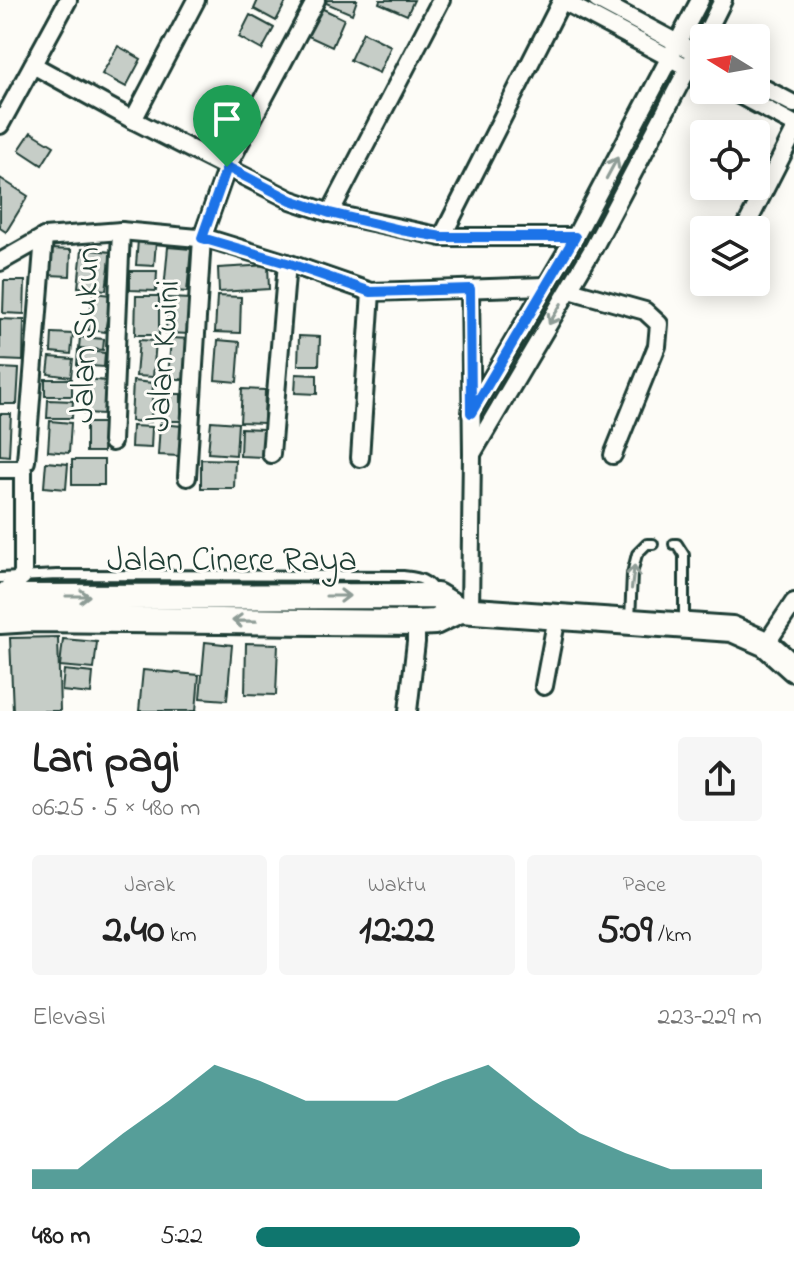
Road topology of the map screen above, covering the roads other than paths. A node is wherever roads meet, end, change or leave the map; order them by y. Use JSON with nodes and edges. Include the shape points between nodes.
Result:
{"nodes":[{"id":1,"x":68,"y":0,"type":"edge"},
{"id":2,"x":196,"y":0,"type":"edge"},
{"id":3,"x":316,"y":0,"type":"edge"},
{"id":4,"x":441,"y":0,"type":"edge"},
{"id":5,"x":562,"y":0,"type":"edge"},
{"id":6,"x":597,"y":0,"type":"edge"},
{"id":7,"x":700,"y":0,"type":"edge"},
{"id":8,"x":723,"y":0,"type":"edge"},
{"id":9,"x":713,"y":24,"type":"edge"},
{"id":10,"x":674,"y":50,"type":"junction"},
{"id":11,"x":690,"y":53,"type":"edge"},
{"id":12,"x":33,"y":65,"type":"junction"},
{"id":13,"x":690,"y":73,"type":"edge"},
{"id":14,"x":770,"y":91,"type":"edge"},
{"id":15,"x":756,"y":104,"type":"edge"},
{"id":16,"x":794,"y":104,"type":"edge"},
{"id":17,"x":3,"y":113,"type":"edge"},
{"id":18,"x":133,"y":120,"type":"junction"},
{"id":19,"x":794,"y":124,"type":"edge"},
{"id":20,"x":794,"y":132,"type":"edge"},
{"id":21,"x":227,"y":167,"type":"junction"},
{"id":22,"x":330,"y":213,"type":"junction"},
{"id":23,"x":751,"y":216,"type":"edge"},
{"id":24,"x":121,"y":231,"type":"junction"},
{"id":25,"x":44,"y":237,"type":"junction"},
{"id":26,"x":442,"y":237,"type":"junction"},
{"id":27,"x":575,"y":237,"type":"junction"},
{"id":28,"x":202,"y":238,"type":"junction"},
{"id":29,"x":0,"y":262,"type":"edge"},
{"id":30,"x":287,"y":263,"type":"junction"},
{"id":31,"x":546,"y":286,"type":"junction"},
{"id":32,"x":470,"y":289,"type":"junction"},
{"id":33,"x":570,"y":290,"type":"junction"},
{"id":34,"x":371,"y":292,"type":"junction"},
{"id":35,"x":471,"y":413,"type":"junction"},
{"id":36,"x":112,"y":442,"type":"dead end"},
{"id":37,"x":271,"y":454,"type":"dead end"},
{"id":38,"x":472,"y":454,"type":"junction"},
{"id":39,"x":613,"y":455,"type":"dead end"},
{"id":40,"x":360,"y":458,"type":"dead end"},
{"id":41,"x":26,"y":461,"type":"dead end"},
{"id":42,"x":0,"y":469,"type":"edge"},
{"id":43,"x":187,"y":477,"type":"dead end"},
{"id":44,"x":653,"y":544,"type":"dead end"},
{"id":45,"x":674,"y":544,"type":"dead end"},
{"id":46,"x":23,"y":576,"type":"junction"},
{"id":47,"x":0,"y":578,"type":"edge"},
{"id":48,"x":0,"y":596,"type":"edge"},
{"id":49,"x":437,"y":596,"type":"junction"},
{"id":50,"x":794,"y":602,"type":"edge"},
{"id":51,"x":465,"y":610,"type":"junction"},
{"id":52,"x":557,"y":617,"type":"junction"},
{"id":53,"x":0,"y":621,"type":"edge"},
{"id":54,"x":630,"y":621,"type":"junction"},
{"id":55,"x":416,"y":623,"type":"junction"},
{"id":56,"x":684,"y":625,"type":"junction"},
{"id":57,"x":766,"y":644,"type":"junction"},
{"id":58,"x":794,"y":669,"type":"edge"},
{"id":59,"x":544,"y":686,"type":"dead end"},
{"id":60,"x":408,"y":711,"type":"edge"}],
"edges":[{"from":1,"to":12,"type":"street"},
{"from":2,"to":18,"type":"street"},
{"from":3,"to":21,"type":"street","name":"Jalan Kwini"},
{"from":4,"to":22,"type":"street"},
{"from":5,"to":10,"type":"street"},
{"from":5,"to":26,"type":"street"},
{"from":6,"to":10,"type":"street"},
{"from":7,"to":10,"type":"street"},
{"from":8,"to":9,"type":"street"},
{"from":10,"to":11,"type":"street"},
{"from":27,"to":10,"type":"street","one_way":true},
{"from":12,"to":17,"type":"street"},
{"from":12,"to":18,"type":"street"},
{"from":13,"to":33,"type":"street"},
{"from":14,"to":16,"type":"street"},
{"from":15,"to":19,"type":"street"},
{"from":18,"to":21,"type":"street"},
{"from":20,"to":23,"type":"street"},
{"from":21,"to":22,"type":"street","via":[[291,200]]},
{"from":21,"to":28,"type":"street","name":"Jalan Kwini"},
{"from":22,"to":26,"type":"street"},
{"from":24,"to":25,"type":"street"},
{"from":24,"to":28,"type":"street"},
{"from":24,"to":36,"type":"street","name":"Jalan Sukun"},
{"from":25,"to":29,"type":"street"},
{"from":25,"to":41,"type":"street"},
{"from":26,"to":27,"type":"street"},
{"from":27,"to":31,"type":"street"},
{"from":28,"to":30,"type":"street"},
{"from":28,"to":43,"type":"street","name":"Jalan Kwini"},
{"from":30,"to":34,"type":"street"},
{"from":30,"to":37,"type":"street"},
{"from":31,"to":32,"type":"street"},
{"from":31,"to":35,"type":"street"},
{"from":32,"to":34,"type":"street"},
{"from":32,"to":35,"type":"street"},
{"from":33,"to":38,"type":"street","one_way":true},
{"from":33,"to":39,"type":"street","via":[[645,311],[659,324],[657,346]]},
{"from":34,"to":40,"type":"street"},
{"from":35,"to":38,"type":"street"},
{"from":38,"to":51,"type":"street"},
{"from":42,"to":46,"type":"street","via":[[23,471]]},
{"from":54,"to":44,"type":"lane","one_way":true,"via":[[637,554]]},
{"from":45,"to":56,"type":"lane","via":[[684,555]]},
{"from":46,"to":47,"type":"lane"},
{"from":46,"to":48,"type":"street"},
{"from":46,"to":49,"type":"lane","via":[[403,576],[423,579]]},
{"from":48,"to":49,"type":"main road","name":"Jalan Cinere Raya","one_way":true},
{"from":49,"to":51,"type":"main road","name":"Jalan Cinere Raya"},
{"from":50,"to":57,"type":"street"},
{"from":51,"to":52,"type":"main road","name":"Jalan Cinere Raya"},
{"from":51,"to":55,"type":"main road","name":"Jalan Cinere Raya"},
{"from":52,"to":54,"type":"main road","name":"Jalan Cinere Raya"},
{"from":52,"to":59,"type":"street"},
{"from":55,"to":53,"type":"main road","name":"Jalan Cinere Raya","one_way":true},
{"from":54,"to":56,"type":"main road","name":"Jalan Cinere Raya"},
{"from":55,"to":60,"type":"street"},
{"from":56,"to":57,"type":"main road","name":"Jalan Cinere Raya","via":[[732,629]]},
{"from":57,"to":58,"type":"main road","name":"Jalan Cinere Raya"}]}
